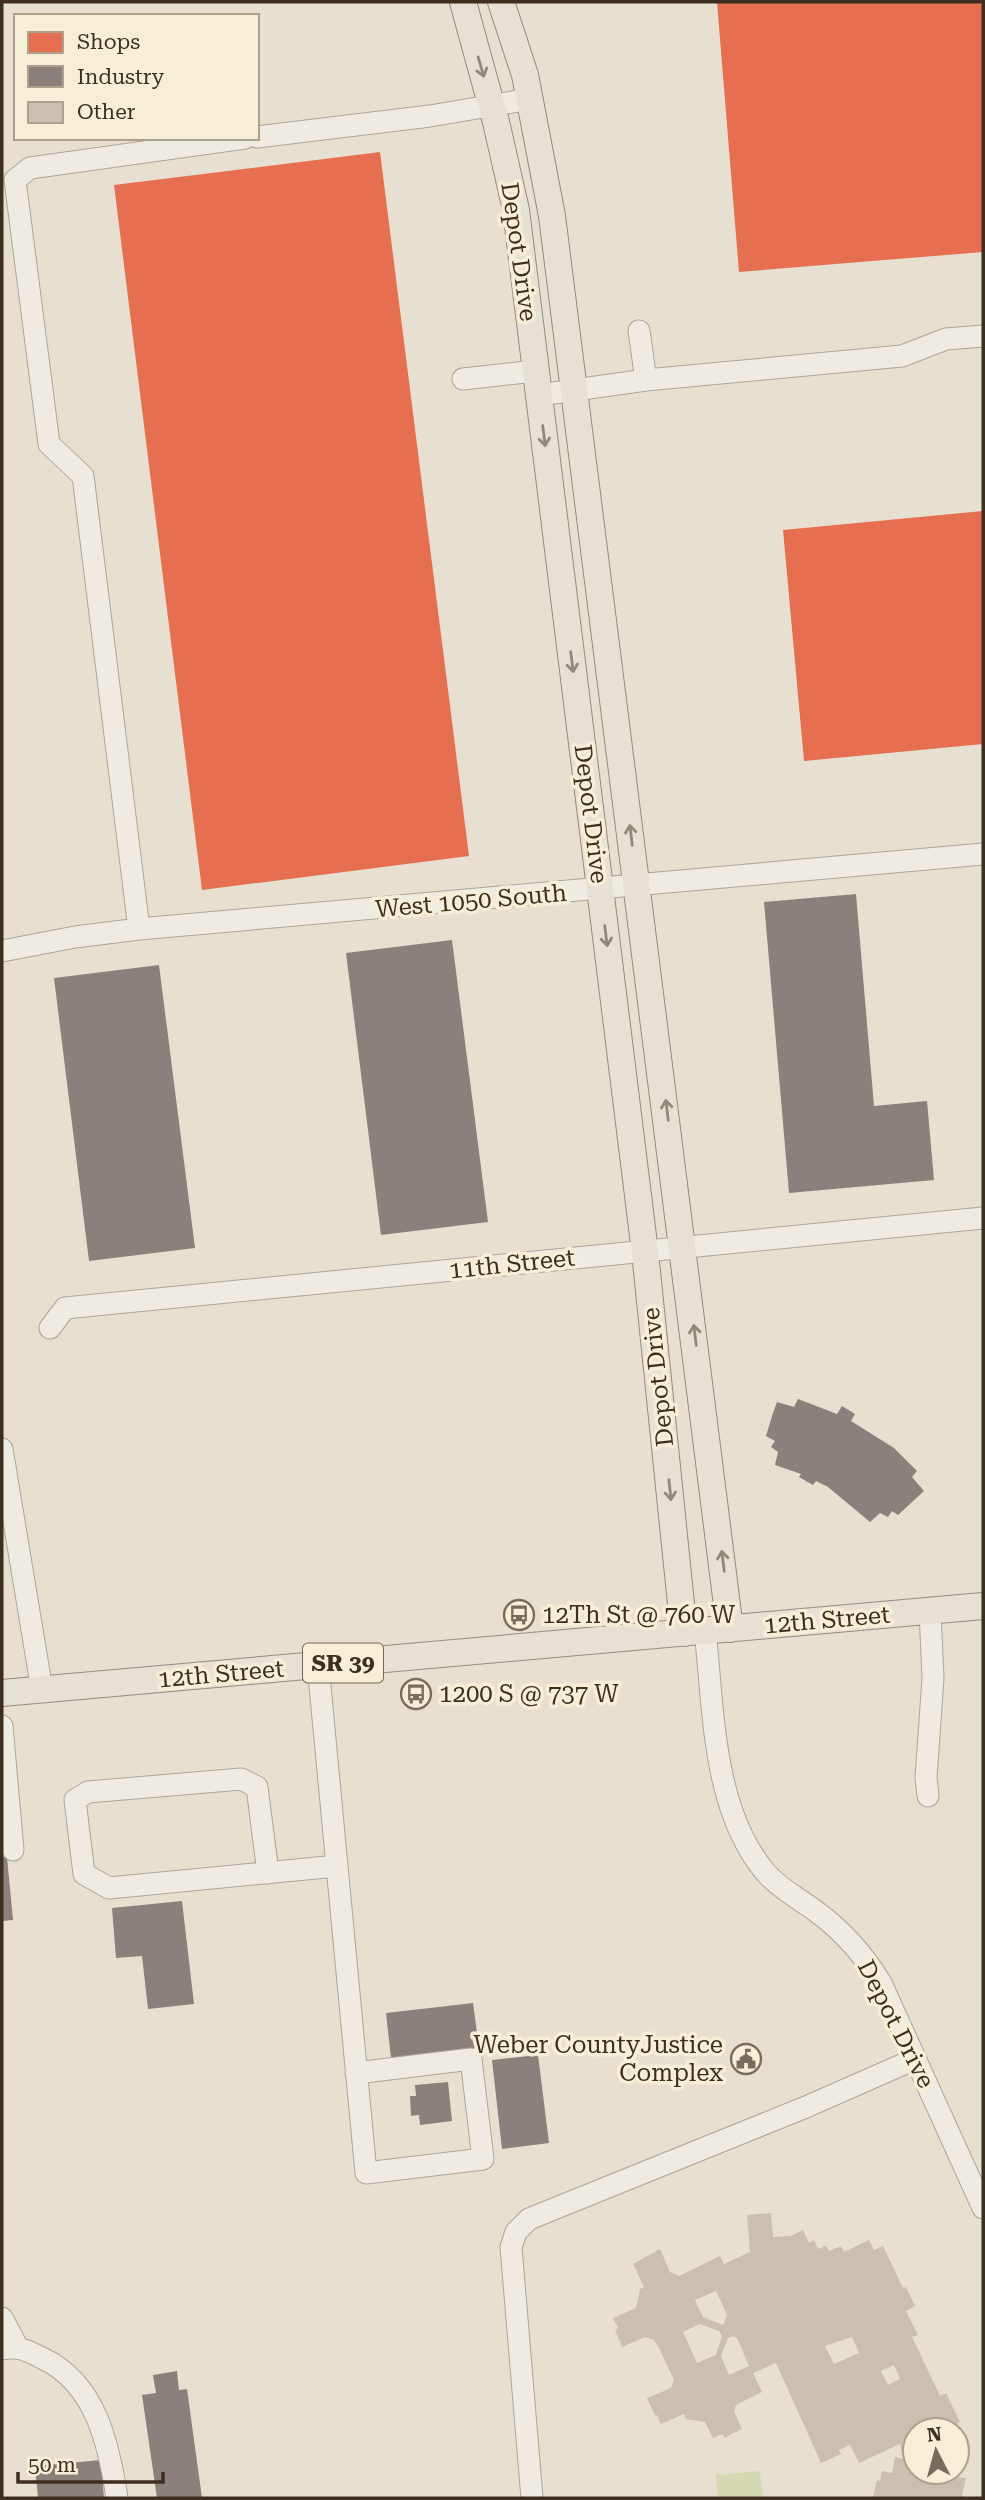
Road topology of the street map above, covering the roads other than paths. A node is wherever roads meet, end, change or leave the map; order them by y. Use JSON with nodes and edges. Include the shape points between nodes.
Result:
{"nodes":[{"id":1,"x":463,"y":2,"type":"edge"},
{"id":2,"x":501,"y":2,"type":"edge"},
{"id":3,"x":530,"y":99,"type":"junction"},
{"id":4,"x":492,"y":105,"type":"junction"},
{"id":5,"x":259,"y":137,"type":"edge"},
{"id":6,"x":231,"y":140,"type":"edge"},
{"id":7,"x":639,"y":331,"type":"dead end"},
{"id":8,"x":983,"y":336,"type":"edge"},
{"id":9,"x":463,"y":379,"type":"dead end"},
{"id":10,"x":646,"y":380,"type":"junction"},
{"id":11,"x":537,"y":383,"type":"junction"},
{"id":12,"x":574,"y":390,"type":"junction"},
{"id":13,"x":983,"y":854,"type":"edge"},
{"id":14,"x":638,"y":887,"type":"junction"},
{"id":15,"x":600,"y":890,"type":"junction"},
{"id":16,"x":139,"y":929,"type":"junction"},
{"id":17,"x":2,"y":951,"type":"edge"},
{"id":18,"x":983,"y":1218,"type":"edge"},
{"id":19,"x":684,"y":1247,"type":"junction"},
{"id":20,"x":645,"y":1252,"type":"junction"},
{"id":21,"x":50,"y":1328,"type":"dead end"},
{"id":22,"x":2,"y":1449,"type":"edge"},
{"id":23,"x":983,"y":1606,"type":"edge"},
{"id":24,"x":930,"y":1611,"type":"junction"},
{"id":25,"x":706,"y":1631,"type":"junction"},
{"id":26,"x":318,"y":1665,"type":"junction"},
{"id":27,"x":42,"y":1689,"type":"junction"},
{"id":28,"x":2,"y":1693,"type":"edge"},
{"id":29,"x":2,"y":1726,"type":"edge"},
{"id":30,"x":928,"y":1796,"type":"dead end"},
{"id":31,"x":13,"y":1850,"type":"dead end"},
{"id":32,"x":337,"y":1866,"type":"junction"},
{"id":33,"x":268,"y":1873,"type":"junction"},
{"id":34,"x":915,"y":2059,"type":"junction"},
{"id":35,"x":356,"y":2073,"type":"junction"},
{"id":36,"x":983,"y":2208,"type":"edge"},
{"id":37,"x":2,"y":2318,"type":"edge"},
{"id":38,"x":10,"y":2348,"type":"edge"},
{"id":39,"x":117,"y":2498,"type":"edge"},
{"id":40,"x":532,"y":2498,"type":"edge"}],
"edges":[{"from":1,"to":4,"type":"main road","name":"Depot Drive","one_way":true},
{"from":2,"to":3,"type":"main road","name":"Depot Drive"},
{"from":3,"to":4,"type":"street"},
{"from":3,"to":12,"type":"main road","name":"Depot Drive","via":[[552,216]]},
{"from":4,"to":5,"type":"street"},
{"from":4,"to":11,"type":"main road","name":"Depot Drive","via":[[516,210]]},
{"from":6,"to":16,"type":"street","via":[[30,168],[15,180],[48,444],[83,476]]},
{"from":7,"to":10,"type":"street"},
{"from":8,"to":10,"type":"street","via":[[946,339],[902,356]]},
{"from":9,"to":11,"type":"street"},
{"from":10,"to":12,"type":"street"},
{"from":11,"to":12,"type":"street"},
{"from":11,"to":15,"type":"main road","name":"Depot Drive","one_way":true},
{"from":14,"to":12,"type":"main road","name":"Depot Drive","one_way":true},
{"from":13,"to":14,"type":"street","name":"West 1050 South"},
{"from":14,"to":15,"type":"street","name":"West 1050 South"},
{"from":19,"to":14,"type":"main road","name":"Depot Drive","one_way":true},
{"from":15,"to":16,"type":"street","name":"West 1050 South"},
{"from":15,"to":20,"type":"main road","name":"Depot Drive","one_way":true},
{"from":16,"to":17,"type":"street","name":"West 1050 South"},
{"from":18,"to":19,"type":"street","name":"11th Street"},
{"from":19,"to":20,"type":"street","name":"11th Street"},
{"from":25,"to":19,"type":"main road","name":"Depot Drive","one_way":true},
{"from":20,"to":21,"type":"street","name":"11th Street","via":[[65,1308]]},
{"from":20,"to":25,"type":"main road","name":"Depot Drive","one_way":true},
{"from":22,"to":27,"type":"street"},
{"from":23,"to":24,"type":"main road","name":"12th Street","number":"SR 39"},
{"from":24,"to":25,"type":"main road","name":"12th Street","number":"SR 39"},
{"from":24,"to":30,"type":"street","via":[[933,1678]]},
{"from":25,"to":26,"type":"main road","name":"12th Street","number":"SR 39"},
{"from":25,"to":34,"type":"street","name":"Depot Drive","via":[[720,1762],[747,1842],[765,1872],[841,1930],[865,1957]]},
{"from":26,"to":27,"type":"main road","name":"12th Street","number":"SR 39"},
{"from":26,"to":32,"type":"street"},
{"from":27,"to":28,"type":"main road","name":"12th Street","number":"SR 39"},
{"from":29,"to":31,"type":"street"},
{"from":32,"to":33,"type":"street"},
{"from":32,"to":35,"type":"street"},
{"from":33,"to":33,"type":"street","via":[[109,1888],[84,1874],[75,1800],[88,1792],[241,1779],[257,1787]]},
{"from":34,"to":36,"type":"street","name":"Depot Drive"},
{"from":34,"to":40,"type":"street","via":[[529,2219],[516,2232],[511,2247]]},
{"from":35,"to":35,"type":"street","via":[[366,2173],[482,2159],[471,2059]]},
{"from":37,"to":38,"type":"street"},
{"from":38,"to":39,"type":"street","via":[[56,2364],[90,2401],[110,2452]]}]}
